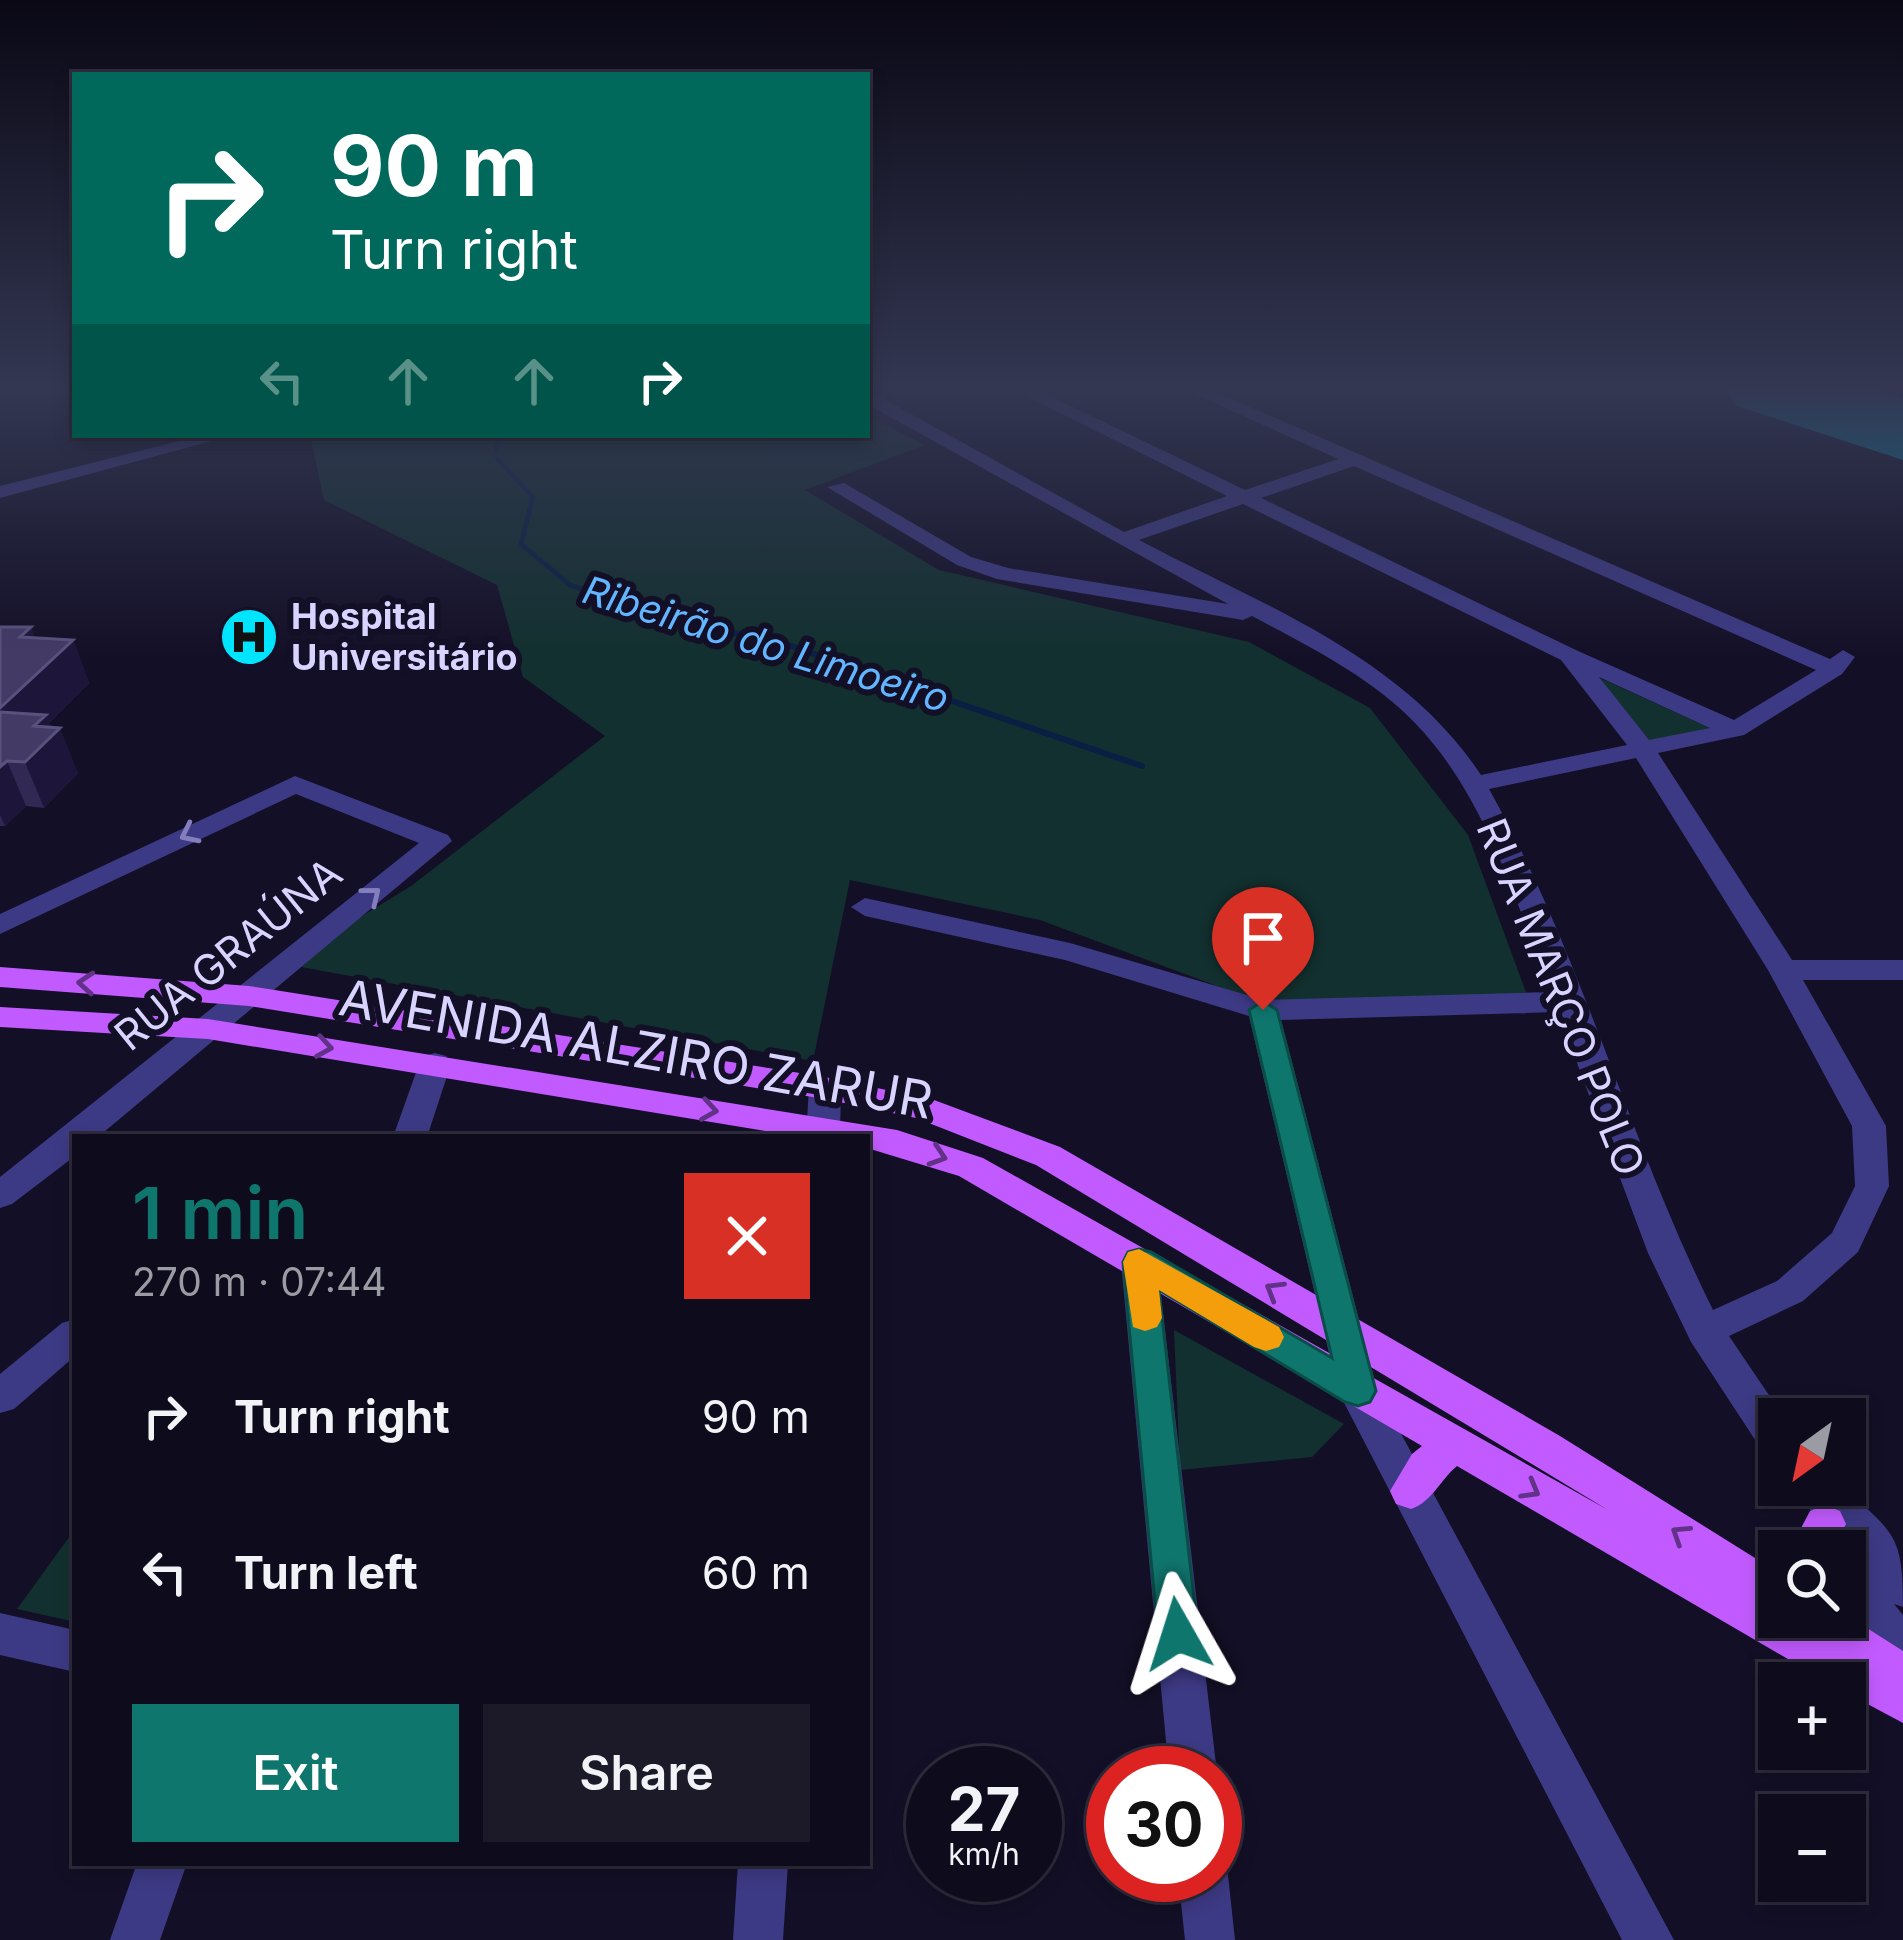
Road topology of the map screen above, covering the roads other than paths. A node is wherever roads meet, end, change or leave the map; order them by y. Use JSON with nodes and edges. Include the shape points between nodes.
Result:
{"nodes":[{"id":1,"x":61,"y":477,"type":"edge"},
{"id":2,"x":1008,"y":477,"type":"edge"},
{"id":3,"x":1205,"y":477,"type":"edge"},
{"id":4,"x":1307,"y":477,"type":"edge"},
{"id":5,"x":1393,"y":477,"type":"edge"},
{"id":6,"x":837,"y":487,"type":"dead end"},
{"id":7,"x":0,"y":492,"type":"edge"},
{"id":8,"x":1249,"y":497,"type":"junction"},
{"id":9,"x":1122,"y":539,"type":"junction"},
{"id":10,"x":1269,"y":617,"type":"junction"},
{"id":11,"x":1569,"y":655,"type":"junction"},
{"id":12,"x":1735,"y":730,"type":"junction"},
{"id":13,"x":1643,"y":749,"type":"junction"},
{"id":14,"x":1474,"y":784,"type":"junction"},
{"id":15,"x":866,"y":908,"type":"dead end"},
{"id":16,"x":0,"y":925,"type":"edge"},
{"id":17,"x":1783,"y":970,"type":"junction"},
{"id":18,"x":1903,"y":970,"type":"edge"},
{"id":19,"x":0,"y":977,"type":"edge"},
{"id":20,"x":249,"y":995,"type":"junction"},
{"id":21,"x":1572,"y":1002,"type":"junction"},
{"id":22,"x":1263,"y":1010,"type":"junction"},
{"id":23,"x":0,"y":1017,"type":"edge"},
{"id":24,"x":208,"y":1029,"type":"junction"},
{"id":25,"x":435,"y":1064,"type":"junction"},
{"id":26,"x":825,"y":1088,"type":"junction"},
{"id":27,"x":824,"y":1133,"type":"edge"},
{"id":28,"x":83,"y":1134,"type":"edge"},
{"id":29,"x":411,"y":1134,"type":"edge"},
{"id":30,"x":870,"y":1138,"type":"edge"},
{"id":31,"x":72,"y":1143,"type":"edge"},
{"id":32,"x":0,"y":1195,"type":"edge"},
{"id":33,"x":1139,"y":1262,"type":"junction"},
{"id":34,"x":1703,"y":1331,"type":"junction"},
{"id":35,"x":1346,"y":1333,"type":"junction"},
{"id":36,"x":72,"y":1337,"type":"edge"},
{"id":37,"x":1358,"y":1391,"type":"junction"},
{"id":38,"x":0,"y":1397,"type":"edge"},
{"id":39,"x":1758,"y":1412,"type":"edge"},
{"id":40,"x":1453,"y":1446,"type":"junction"},
{"id":41,"x":1411,"y":1491,"type":"junction"},
{"id":42,"x":1826,"y":1529,"type":"edge"},
{"id":43,"x":1758,"y":1579,"type":"edge"},
{"id":44,"x":1903,"y":1587,"type":"edge"},
{"id":45,"x":0,"y":1634,"type":"edge"},
{"id":46,"x":1843,"y":1638,"type":"edge"},
{"id":47,"x":72,"y":1650,"type":"edge"},
{"id":48,"x":1903,"y":1652,"type":"edge"},
{"id":49,"x":1903,"y":1676,"type":"edge"},
{"id":50,"x":1903,"y":1701,"type":"edge"},
{"id":51,"x":1189,"y":1746,"type":"edge"},
{"id":52,"x":161,"y":1866,"type":"edge"},
{"id":53,"x":763,"y":1866,"type":"edge"},
{"id":54,"x":1206,"y":1902,"type":"edge"},
{"id":55,"x":135,"y":1940,"type":"edge"},
{"id":56,"x":758,"y":1940,"type":"edge"},
{"id":57,"x":1210,"y":1940,"type":"edge"},
{"id":58,"x":1649,"y":1940,"type":"edge"}],
"edges":[{"from":1,"to":7,"type":"street"},
{"from":2,"to":9,"type":"street","name":"RUA MARÇO POLO"},
{"from":3,"to":8,"type":"street"},
{"from":4,"to":8,"type":"street"},
{"from":5,"to":12,"type":"street","via":[[1838,663]]},
{"from":6,"to":10,"type":"street","via":[[964,561],[1005,574]]},
{"from":8,"to":9,"type":"street"},
{"from":8,"to":11,"type":"street"},
{"from":9,"to":10,"type":"street","name":"RUA MARÇO POLO"},
{"from":10,"to":14,"type":"street","name":"RUA MARÇO POLO","via":[[1420,715]]},
{"from":11,"to":12,"type":"street"},
{"from":11,"to":13,"type":"street"},
{"from":12,"to":13,"type":"street"},
{"from":13,"to":14,"type":"street"},
{"from":13,"to":17,"type":"street"},
{"from":14,"to":21,"type":"street","name":"RUA MARÇO POLO"},
{"from":15,"to":22,"type":"street","via":[[1070,952]]},
{"from":20,"to":16,"type":"street","name":"RUA GRAÚNA","one_way":true,"via":[[437,841],[295,784]]},
{"from":17,"to":18,"type":"street"},
{"from":17,"to":34,"type":"street","via":[[1869,1126],[1873,1186],[1845,1242],[1790,1292]]},
{"from":20,"to":19,"type":"main road","name":"AVENIDA ALZIRO ZARUR","one_way":true},
{"from":20,"to":24,"type":"street","name":"RUA GRAÚNA"},
{"from":20,"to":26,"type":"main road","name":"AVENIDA ALZIRO ZARUR"},
{"from":21,"to":22,"type":"street"},
{"from":21,"to":34,"type":"street","name":"RUA MARÇO POLO","via":[[1626,1162]]},
{"from":22,"to":35,"type":"street"},
{"from":23,"to":24,"type":"main road","name":"AVENIDA ALZIRO ZARUR"},
{"from":24,"to":25,"type":"main road","name":"AVENIDA ALZIRO ZARUR","one_way":true},
{"from":24,"to":28,"type":"street","name":"RUA GRAÚNA"},
{"from":25,"to":27,"type":"main road","name":"AVENIDA ALZIRO ZARUR","one_way":true},
{"from":25,"to":29,"type":"street"},
{"from":26,"to":27,"type":"street"},
{"from":35,"to":26,"type":"main road","name":"AVENIDA ALZIRO ZARUR","one_way":true,"via":[[1048,1156],[922,1108]]},
{"from":30,"to":33,"type":"main road","name":"AVENIDA ALZIRO ZARUR","one_way":true,"via":[[971,1167]]},
{"from":31,"to":32,"type":"street","name":"RUA GRAÚNA"},
{"from":33,"to":37,"type":"main road","name":"AVENIDA ALZIRO ZARUR"},
{"from":33,"to":51,"type":"street"},
{"from":34,"to":39,"type":"street","name":"RUA MARÇO POLO"},
{"from":35,"to":37,"type":"street"},
{"from":43,"to":35,"type":"main road","name":"AVENIDA ALZIRO ZARUR","one_way":true},
{"from":36,"to":38,"type":"street"},
{"from":37,"to":40,"type":"main road","name":"AVENIDA ALZIRO ZARUR"},
{"from":37,"to":41,"type":"street"},
{"from":40,"to":41,"type":"main road"},
{"from":40,"to":50,"type":"main road","name":"AVENIDA ALZIRO ZARUR","one_way":true},
{"from":41,"to":58,"type":"street"},
{"from":42,"to":44,"type":"street","via":[[1867,1538]]},
{"from":42,"to":48,"type":"street"},
{"from":45,"to":47,"type":"street"},
{"from":46,"to":49,"type":"main road"},
{"from":52,"to":55,"type":"street"},
{"from":53,"to":56,"type":"street"},
{"from":54,"to":57,"type":"street"}]}
